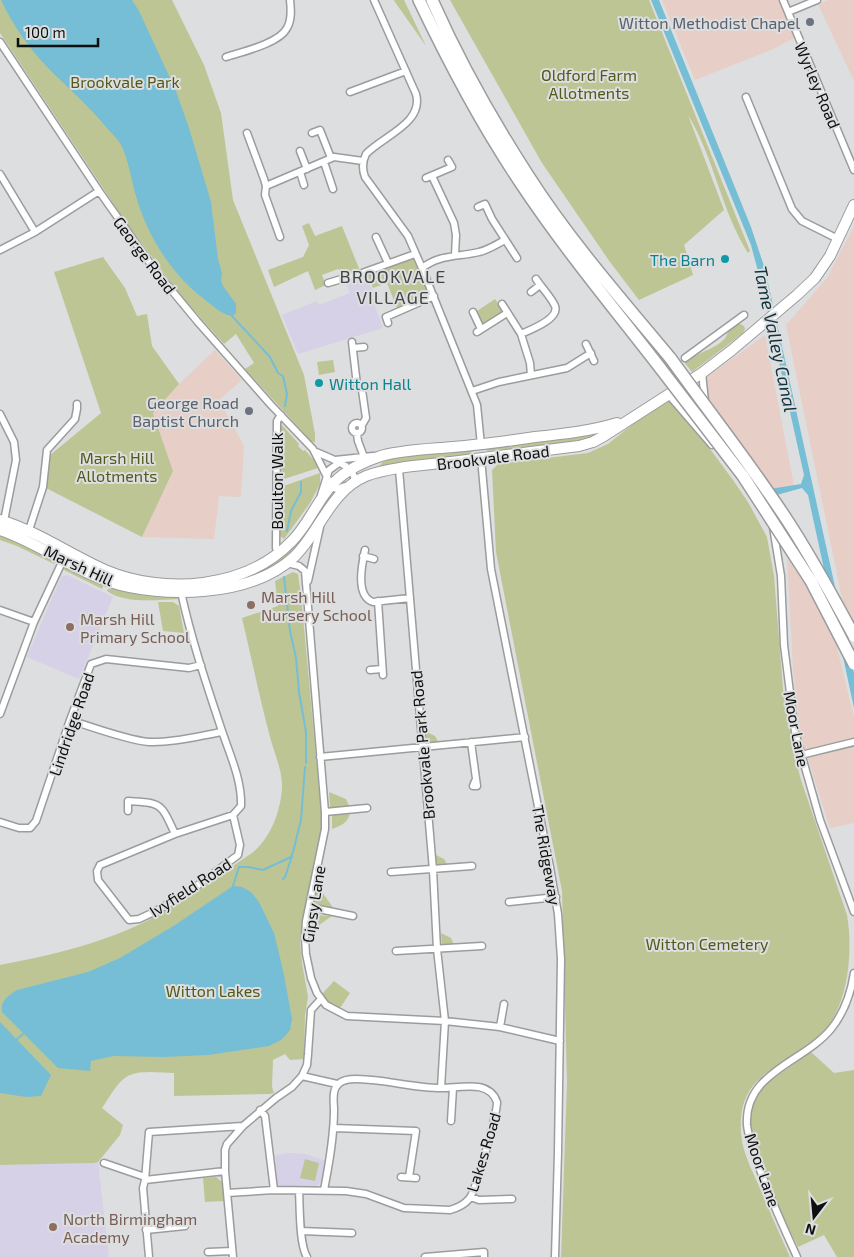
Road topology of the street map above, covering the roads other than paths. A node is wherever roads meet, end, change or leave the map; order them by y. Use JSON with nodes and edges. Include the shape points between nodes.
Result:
{"nodes":[{"id":1,"x":290,"y":0,"type":"edge"},
{"id":2,"x":374,"y":0,"type":"edge"},
{"id":3,"x":419,"y":0,"type":"edge"},
{"id":4,"x":432,"y":0,"type":"edge"},
{"id":5,"x":783,"y":0,"type":"edge"},
{"id":6,"x":817,"y":0,"type":"edge"},
{"id":7,"x":788,"y":12,"type":"junction"},
{"id":8,"x":0,"y":42,"type":"edge"},
{"id":9,"x":226,"y":57,"type":"dead end"},
{"id":10,"x":406,"y":71,"type":"junction"},
{"id":11,"x":350,"y":92,"type":"dead end"},
{"id":12,"x":746,"y":96,"type":"dead end"},
{"id":13,"x":312,"y":133,"type":"dead end"},
{"id":14,"x":247,"y":134,"type":"dead end"},
{"id":15,"x":300,"y":151,"type":"dead end"},
{"id":16,"x":332,"y":158,"type":"junction"},
{"id":17,"x":448,"y":160,"type":"dead end"},
{"id":18,"x":363,"y":161,"type":"junction"},
{"id":19,"x":324,"y":162,"type":"junction"},
{"id":20,"x":307,"y":169,"type":"junction"},
{"id":21,"x":854,"y":170,"type":"edge"},
{"id":22,"x":300,"y":172,"type":"junction"},
{"id":23,"x":0,"y":174,"type":"edge"},
{"id":24,"x":304,"y":185,"type":"dead end"},
{"id":25,"x":266,"y":186,"type":"junction"},
{"id":26,"x":333,"y":189,"type":"dead end"},
{"id":27,"x":99,"y":191,"type":"junction"},
{"id":28,"x":854,"y":205,"type":"edge"},
{"id":29,"x":478,"y":207,"type":"dead end"},
{"id":30,"x":852,"y":216,"type":"edge"},
{"id":31,"x":34,"y":232,"type":"junction"},
{"id":32,"x":280,"y":237,"type":"dead end"},
{"id":33,"x":376,"y":237,"type":"dead end"},
{"id":34,"x":838,"y":239,"type":"junction"},
{"id":35,"x":505,"y":240,"type":"junction"},
{"id":36,"x":0,"y":250,"type":"edge"},
{"id":37,"x":414,"y":254,"type":"junction"},
{"id":38,"x":455,"y":255,"type":"junction"},
{"id":39,"x":517,"y":258,"type":"dead end"},
{"id":40,"x":388,"y":263,"type":"junction"},
{"id":41,"x":422,"y":268,"type":"junction"},
{"id":42,"x":328,"y":283,"type":"dead end"},
{"id":43,"x":531,"y":292,"type":"dead end"},
{"id":44,"x":434,"y":296,"type":"junction"},
{"id":45,"x":502,"y":304,"type":"dead end"},
{"id":46,"x":473,"y":312,"type":"dead end"},
{"id":47,"x":507,"y":313,"type":"junction"},
{"id":48,"x":744,"y":315,"type":"dead end"},
{"id":49,"x":388,"y":323,"type":"dead end"},
{"id":50,"x":521,"y":334,"type":"junction"},
{"id":51,"x":586,"y":344,"type":"dead end"},
{"id":52,"x":364,"y":347,"type":"dead end"},
{"id":53,"x":591,"y":353,"type":"junction"},
{"id":54,"x":685,"y":358,"type":"dead end"},
{"id":55,"x":594,"y":361,"type":"dead end"},
{"id":56,"x":702,"y":373,"type":"junction"},
{"id":57,"x":531,"y":375,"type":"junction"},
{"id":58,"x":472,"y":391,"type":"junction"},
{"id":59,"x":668,"y":394,"type":"junction"},
{"id":60,"x":76,"y":404,"type":"dead end"},
{"id":61,"x":0,"y":414,"type":"edge"},
{"id":62,"x":281,"y":415,"type":"junction"},
{"id":63,"x":625,"y":421,"type":"junction"},
{"id":64,"x":480,"y":444,"type":"junction"},
{"id":65,"x":314,"y":451,"type":"junction"},
{"id":66,"x":380,"y":456,"type":"junction"},
{"id":67,"x":364,"y":457,"type":"junction"},
{"id":68,"x":481,"y":458,"type":"junction"},
{"id":69,"x":337,"y":462,"type":"junction"},
{"id":70,"x":351,"y":469,"type":"junction"},
{"id":71,"x":399,"y":469,"type":"junction"},
{"id":72,"x":326,"y":475,"type":"junction"},
{"id":73,"x":355,"y":482,"type":"junction"},
{"id":74,"x":331,"y":485,"type":"junction"},
{"id":75,"x":312,"y":514,"type":"junction"},
{"id":76,"x":1,"y":523,"type":"edge"},
{"id":77,"x":320,"y":523,"type":"junction"},
{"id":78,"x":29,"y":530,"type":"junction"},
{"id":79,"x":774,"y":539,"type":"junction"},
{"id":80,"x":276,"y":548,"type":"dead end"},
{"id":81,"x":67,"y":549,"type":"junction"},
{"id":82,"x":374,"y":559,"type":"dead end"},
{"id":83,"x":63,"y":560,"type":"junction"},
{"id":84,"x":286,"y":563,"type":"junction"},
{"id":85,"x":306,"y":590,"type":"junction"},
{"id":86,"x":181,"y":592,"type":"junction"},
{"id":87,"x":410,"y":598,"type":"junction"},
{"id":88,"x":378,"y":602,"type":"junction"},
{"id":89,"x":0,"y":610,"type":"edge"},
{"id":90,"x":34,"y":622,"type":"junction"},
{"id":91,"x":854,"y":636,"type":"edge"},
{"id":92,"x":854,"y":664,"type":"edge"},
{"id":93,"x":200,"y":665,"type":"junction"},
{"id":94,"x":370,"y":670,"type":"dead end"},
{"id":95,"x":0,"y":714,"type":"edge"},
{"id":96,"x":70,"y":720,"type":"junction"},
{"id":97,"x":222,"y":732,"type":"junction"},
{"id":98,"x":525,"y":737,"type":"junction"},
{"id":99,"x":472,"y":742,"type":"junction"},
{"id":100,"x":854,"y":742,"type":"edge"},
{"id":101,"x":422,"y":747,"type":"junction"},
{"id":102,"x":801,"y":755,"type":"junction"},
{"id":103,"x":320,"y":757,"type":"junction"},
{"id":104,"x":475,"y":781,"type":"dead end"},
{"id":105,"x":367,"y":808,"type":"dead end"},
{"id":106,"x":128,"y":811,"type":"dead end"},
{"id":107,"x":326,"y":812,"type":"junction"},
{"id":108,"x":233,"y":815,"type":"junction"},
{"id":109,"x":0,"y":822,"type":"edge"},
{"id":110,"x":175,"y":834,"type":"junction"},
{"id":111,"x":472,"y":866,"type":"dead end"},
{"id":112,"x":433,"y":870,"type":"junction"},
{"id":113,"x":391,"y":872,"type":"dead end"},
{"id":114,"x":556,"y":897,"type":"junction"},
{"id":115,"x":509,"y":902,"type":"dead end"},
{"id":116,"x":309,"y":907,"type":"junction"},
{"id":117,"x":854,"y":912,"type":"edge"},
{"id":118,"x":353,"y":916,"type":"dead end"},
{"id":119,"x":482,"y":946,"type":"dead end"},
{"id":120,"x":437,"y":949,"type":"junction"},
{"id":121,"x":396,"y":951,"type":"dead end"},
{"id":122,"x":854,"y":973,"type":"edge"},
{"id":123,"x":321,"y":999,"type":"junction"},
{"id":124,"x":504,"y":1004,"type":"dead end"},
{"id":125,"x":445,"y":1020,"type":"junction"},
{"id":126,"x":500,"y":1027,"type":"junction"},
{"id":127,"x":560,"y":1041,"type":"junction"},
{"id":128,"x":302,"y":1076,"type":"junction"},
{"id":129,"x":337,"y":1084,"type":"junction"},
{"id":130,"x":441,"y":1088,"type":"junction"},
{"id":131,"x":453,"y":1088,"type":"junction"},
{"id":132,"x":260,"y":1110,"type":"junction"},
{"id":133,"x":451,"y":1121,"type":"dead end"},
{"id":134,"x":243,"y":1126,"type":"junction"},
{"id":135,"x":334,"y":1128,"type":"junction"},
{"id":136,"x":104,"y":1163,"type":"dead end"},
{"id":137,"x":225,"y":1171,"type":"junction"},
{"id":138,"x":145,"y":1178,"type":"junction"},
{"id":139,"x":401,"y":1178,"type":"dead end"},
{"id":140,"x":274,"y":1190,"type":"junction"},
{"id":141,"x":324,"y":1190,"type":"junction"},
{"id":142,"x":299,"y":1191,"type":"junction"},
{"id":143,"x":227,"y":1193,"type":"junction"},
{"id":144,"x":471,"y":1197,"type":"junction"},
{"id":145,"x":512,"y":1199,"type":"dead end"},
{"id":146,"x":185,"y":1226,"type":"dead end"},
{"id":147,"x":146,"y":1230,"type":"junction"},
{"id":148,"x":301,"y":1231,"type":"junction"},
{"id":149,"x":352,"y":1233,"type":"dead end"},
{"id":150,"x":208,"y":1252,"type":"dead end"},
{"id":151,"x":233,"y":1254,"type":"edge"},
{"id":152,"x":149,"y":1257,"type":"edge"},
{"id":153,"x":306,"y":1257,"type":"edge"},
{"id":154,"x":425,"y":1257,"type":"edge"},
{"id":155,"x":484,"y":1257,"type":"edge"},
{"id":156,"x":555,"y":1257,"type":"edge"},
{"id":157,"x":797,"y":1257,"type":"edge"}],
"edges":[{"from":1,"to":9,"type":"street","via":[[288,26],[283,34]]},
{"from":2,"to":10,"type":"street"},
{"from":3,"to":92,"type":"highway","bridge":true,"via":[[473,106],[519,182],[561,242],[743,476],[811,581]]},
{"from":4,"to":91,"type":"highway","bridge":true,"via":[[475,87],[529,177],[570,234],[671,359],[752,470],[788,522]]},
{"from":5,"to":7,"type":"street","name":"Wyrley Road"},
{"from":6,"to":7,"type":"street"},
{"from":7,"to":21,"type":"street","name":"Wyrley Road"},
{"from":8,"to":27,"type":"street","name":"George Road"},
{"from":10,"to":11,"type":"street"},
{"from":10,"to":18,"type":"street","via":[[418,104],[412,119],[370,150]]},
{"from":12,"to":34,"type":"street","via":[[792,209],[802,220]]},
{"from":13,"to":16,"type":"street","via":[[320,130]]},
{"from":14,"to":25,"type":"street"},
{"from":15,"to":20,"type":"street"},
{"from":16,"to":18,"type":"street"},
{"from":16,"to":19,"type":"street"},
{"from":17,"to":38,"type":"street","via":[[452,167],[429,177],[454,222]]},
{"from":18,"to":37,"type":"street","via":[[365,177],[408,236]]},
{"from":19,"to":20,"type":"street"},
{"from":19,"to":26,"type":"street"},
{"from":20,"to":22,"type":"street"},
{"from":22,"to":24,"type":"street"},
{"from":22,"to":25,"type":"street"},
{"from":23,"to":31,"type":"street"},
{"from":25,"to":32,"type":"street","via":[[265,195]]},
{"from":27,"to":31,"type":"street"},
{"from":27,"to":62,"type":"street","name":"George Road","via":[[169,288]]},
{"from":28,"to":30,"type":"main road"},
{"from":29,"to":35,"type":"street","via":[[485,204]]},
{"from":30,"to":34,"type":"main road"},
{"from":31,"to":36,"type":"street"},
{"from":33,"to":40,"type":"street"},
{"from":34,"to":56,"type":"main road","name":"Brookvale Road","via":[[815,278]]},
{"from":35,"to":38,"type":"street","via":[[481,252]]},
{"from":35,"to":39,"type":"street"},
{"from":37,"to":40,"type":"street"},
{"from":37,"to":41,"type":"street"},
{"from":38,"to":41,"type":"street","via":[[438,258]]},
{"from":40,"to":42,"type":"street"},
{"from":41,"to":44,"type":"street"},
{"from":43,"to":50,"type":"street","via":[[538,282],[555,306],[554,315]]},
{"from":44,"to":49,"type":"street","via":[[386,317]]},
{"from":44,"to":58,"type":"street"},
{"from":45,"to":47,"type":"street"},
{"from":46,"to":47,"type":"street","via":[[479,330]]},
{"from":47,"to":50,"type":"street"},
{"from":48,"to":54,"type":"street"},
{"from":50,"to":57,"type":"street"},
{"from":51,"to":53,"type":"street"},
{"from":52,"to":67,"type":"street","via":[[353,345],[357,385],[362,390],[366,418],[357,434]]},
{"from":53,"to":55,"type":"street"},
{"from":53,"to":57,"type":"street","via":[[567,368]]},
{"from":56,"to":59,"type":"main road","name":"Brookvale Road"},
{"from":56,"to":79,"type":"street","name":"Moor Lane","via":[[709,415],[766,497]]},
{"from":57,"to":58,"type":"street"},
{"from":58,"to":64,"type":"street","via":[[477,405]]},
{"from":59,"to":63,"type":"main road","name":"Brookvale Road"},
{"from":59,"to":79,"type":"street","name":"Moor Lane","via":[[748,489]]},
{"from":60,"to":78,"type":"street","via":[[75,419],[47,450],[43,487]]},
{"from":61,"to":76,"type":"street","via":[[14,442],[16,460]]},
{"from":62,"to":65,"type":"street","name":"George Road"},
{"from":62,"to":80,"type":"street","name":"Boulton Walk","via":[[277,421]]},
{"from":63,"to":64,"type":"main road","name":"Brookvale Road","via":[[604,427]]},
{"from":63,"to":68,"type":"main road","name":"Brookvale Road","via":[[593,442],[579,446]]},
{"from":64,"to":66,"type":"main road","name":"Brookvale Road"},
{"from":64,"to":68,"type":"main road"},
{"from":65,"to":69,"type":"street","name":"George Road"},
{"from":65,"to":72,"type":"street","name":"George Road"},
{"from":66,"to":67,"type":"street"},
{"from":66,"to":70,"type":"main road","name":"Brookvale Road"},
{"from":67,"to":69,"type":"street"},
{"from":68,"to":71,"type":"main road","name":"Brookvale Road"},
{"from":68,"to":98,"type":"street","name":"The Ridgeway","via":[[491,569]]},
{"from":69,"to":70,"type":"street","name":"George Road"},
{"from":69,"to":72,"type":"street"},
{"from":70,"to":73,"type":"street"},
{"from":70,"to":74,"type":"main road","name":"Marsh Hill"},
{"from":71,"to":73,"type":"main road","name":"Brookvale Road","via":[[376,473]]},
{"from":71,"to":87,"type":"street","name":"Brookvale Park Road"},
{"from":72,"to":74,"type":"street","name":"George Road"},
{"from":72,"to":75,"type":"street","via":[[324,488]]},
{"from":73,"to":74,"type":"street","via":[[336,489]]},
{"from":73,"to":77,"type":"main road","name":"Marsh Hill","via":[[336,499]]},
{"from":74,"to":75,"type":"main road","name":"Marsh Hill"},
{"from":75,"to":81,"type":"main road","name":"Marsh Hill","via":[[294,539],[260,567],[199,583],[161,584],[132,579],[104,569]]},
{"from":76,"to":78,"type":"main road","name":"Marsh Hill"},
{"from":76,"to":83,"type":"main road","name":"Marsh Hill"},
{"from":77,"to":84,"type":"main road","name":"Marsh Hill","via":[[301,550]]},
{"from":77,"to":85,"type":"street","name":"Gipsy Lane"},
{"from":78,"to":81,"type":"main road","name":"Marsh Hill"},
{"from":79,"to":102,"type":"street","name":"Moor Lane","via":[[789,692]]},
{"from":81,"to":83,"type":"main road"},
{"from":82,"to":88,"type":"street","via":[[364,553],[361,571],[364,593],[370,601]]},
{"from":83,"to":86,"type":"main road","name":"Marsh Hill","via":[[129,587]]},
{"from":83,"to":90,"type":"street"},
{"from":84,"to":85,"type":"street","name":"Gipsy Lane","via":[[300,566],[305,571]]},
{"from":84,"to":86,"type":"main road","name":"Marsh Hill","via":[[266,576],[242,584]]},
{"from":85,"to":103,"type":"street","name":"Gipsy Lane"},
{"from":86,"to":93,"type":"street"},
{"from":87,"to":88,"type":"street"},
{"from":87,"to":101,"type":"street","name":"Brookvale Park Road"},
{"from":88,"to":94,"type":"street","via":[[382,672]]},
{"from":89,"to":90,"type":"street"},
{"from":90,"to":95,"type":"street"},
{"from":93,"to":96,"type":"street","name":"Lindridge Road","via":[[188,668],[106,659],[98,661],[89,668]]},
{"from":93,"to":97,"type":"street"},
{"from":96,"to":97,"type":"street","via":[[148,742]]},
{"from":96,"to":109,"type":"street","name":"Lindridge Road","via":[[36,821],[30,828]]},
{"from":97,"to":108,"type":"street","via":[[240,789],[241,806]]},
{"from":98,"to":99,"type":"street"},
{"from":98,"to":114,"type":"street","name":"The Ridgeway"},
{"from":99,"to":101,"type":"street"},
{"from":99,"to":104,"type":"street"},
{"from":100,"to":102,"type":"street"},
{"from":101,"to":103,"type":"street"},
{"from":101,"to":112,"type":"street","name":"Brookvale Park Road"},
{"from":102,"to":117,"type":"street","name":"Moor Lane","via":[[820,820]]},
{"from":103,"to":107,"type":"street","name":"Gipsy Lane"},
{"from":105,"to":107,"type":"street"},
{"from":106,"to":110,"type":"street","via":[[128,801],[158,805],[165,811]]},
{"from":107,"to":116,"type":"street","name":"Gipsy Lane"},
{"from":108,"to":110,"type":"street","name":"Ivyfield Road"},
{"from":108,"to":110,"type":"street","name":"Ivyfield Road","via":[[240,845],[236,859],[156,911],[129,920],[98,880],[100,865]]},
{"from":111,"to":112,"type":"street"},
{"from":112,"to":113,"type":"street"},
{"from":112,"to":120,"type":"street","name":"Brookvale Park Road"},
{"from":114,"to":115,"type":"street"},
{"from":114,"to":127,"type":"street","name":"The Ridgeway","via":[[561,960]]},
{"from":116,"to":118,"type":"street"},
{"from":116,"to":123,"type":"street","name":"Gipsy Lane","via":[[306,954],[314,986]]},
{"from":119,"to":120,"type":"street"},
{"from":120,"to":121,"type":"street"},
{"from":120,"to":125,"type":"street","name":"Brookvale Park Road"},
{"from":122,"to":157,"type":"street","name":"Moor Lane","via":[[843,1010],[830,1030],[761,1083],[750,1101],[747,1126],[767,1191]]},
{"from":123,"to":125,"type":"street","via":[[333,1010],[347,1016]]},
{"from":123,"to":128,"type":"street","via":[[311,1010],[307,1064]]},
{"from":124,"to":126,"type":"street"},
{"from":125,"to":126,"type":"street"},
{"from":125,"to":130,"type":"street","name":"Brookvale Park Road"},
{"from":126,"to":127,"type":"street"},
{"from":127,"to":156,"type":"street","name":"The Ridgeway"},
{"from":128,"to":129,"type":"street"},
{"from":128,"to":132,"type":"street"},
{"from":129,"to":130,"type":"street","name":"Lakes Road","via":[[354,1079]]},
{"from":129,"to":135,"type":"street"},
{"from":130,"to":131,"type":"street","name":"Lakes Road"},
{"from":131,"to":133,"type":"street"},
{"from":131,"to":144,"type":"street","name":"Lakes Road","via":[[483,1086],[494,1094],[497,1102]]},
{"from":132,"to":134,"type":"street"},
{"from":132,"to":140,"type":"street","via":[[265,1116]]},
{"from":134,"to":137,"type":"street","via":[[227,1144]]},
{"from":134,"to":138,"type":"street","via":[[149,1132]]},
{"from":135,"to":139,"type":"street","via":[[416,1131],[413,1177]]},
{"from":135,"to":141,"type":"street"},
{"from":136,"to":138,"type":"street"},
{"from":137,"to":138,"type":"street"},
{"from":137,"to":143,"type":"street"},
{"from":138,"to":147,"type":"street"},
{"from":140,"to":142,"type":"street","name":"Lakes Road"},
{"from":140,"to":143,"type":"street","name":"Lakes Road"},
{"from":141,"to":142,"type":"street","name":"Lakes Road"},
{"from":141,"to":144,"type":"street","name":"Lakes Road","via":[[366,1194],[404,1208],[450,1210]]},
{"from":142,"to":148,"type":"street"},
{"from":143,"to":151,"type":"street"},
{"from":144,"to":145,"type":"street","via":[[479,1200]]},
{"from":146,"to":147,"type":"street"},
{"from":147,"to":152,"type":"street"},
{"from":148,"to":149,"type":"street"},
{"from":148,"to":153,"type":"street"},
{"from":150,"to":151,"type":"street"},
{"from":154,"to":155,"type":"street","via":[[484,1252]]}]}
